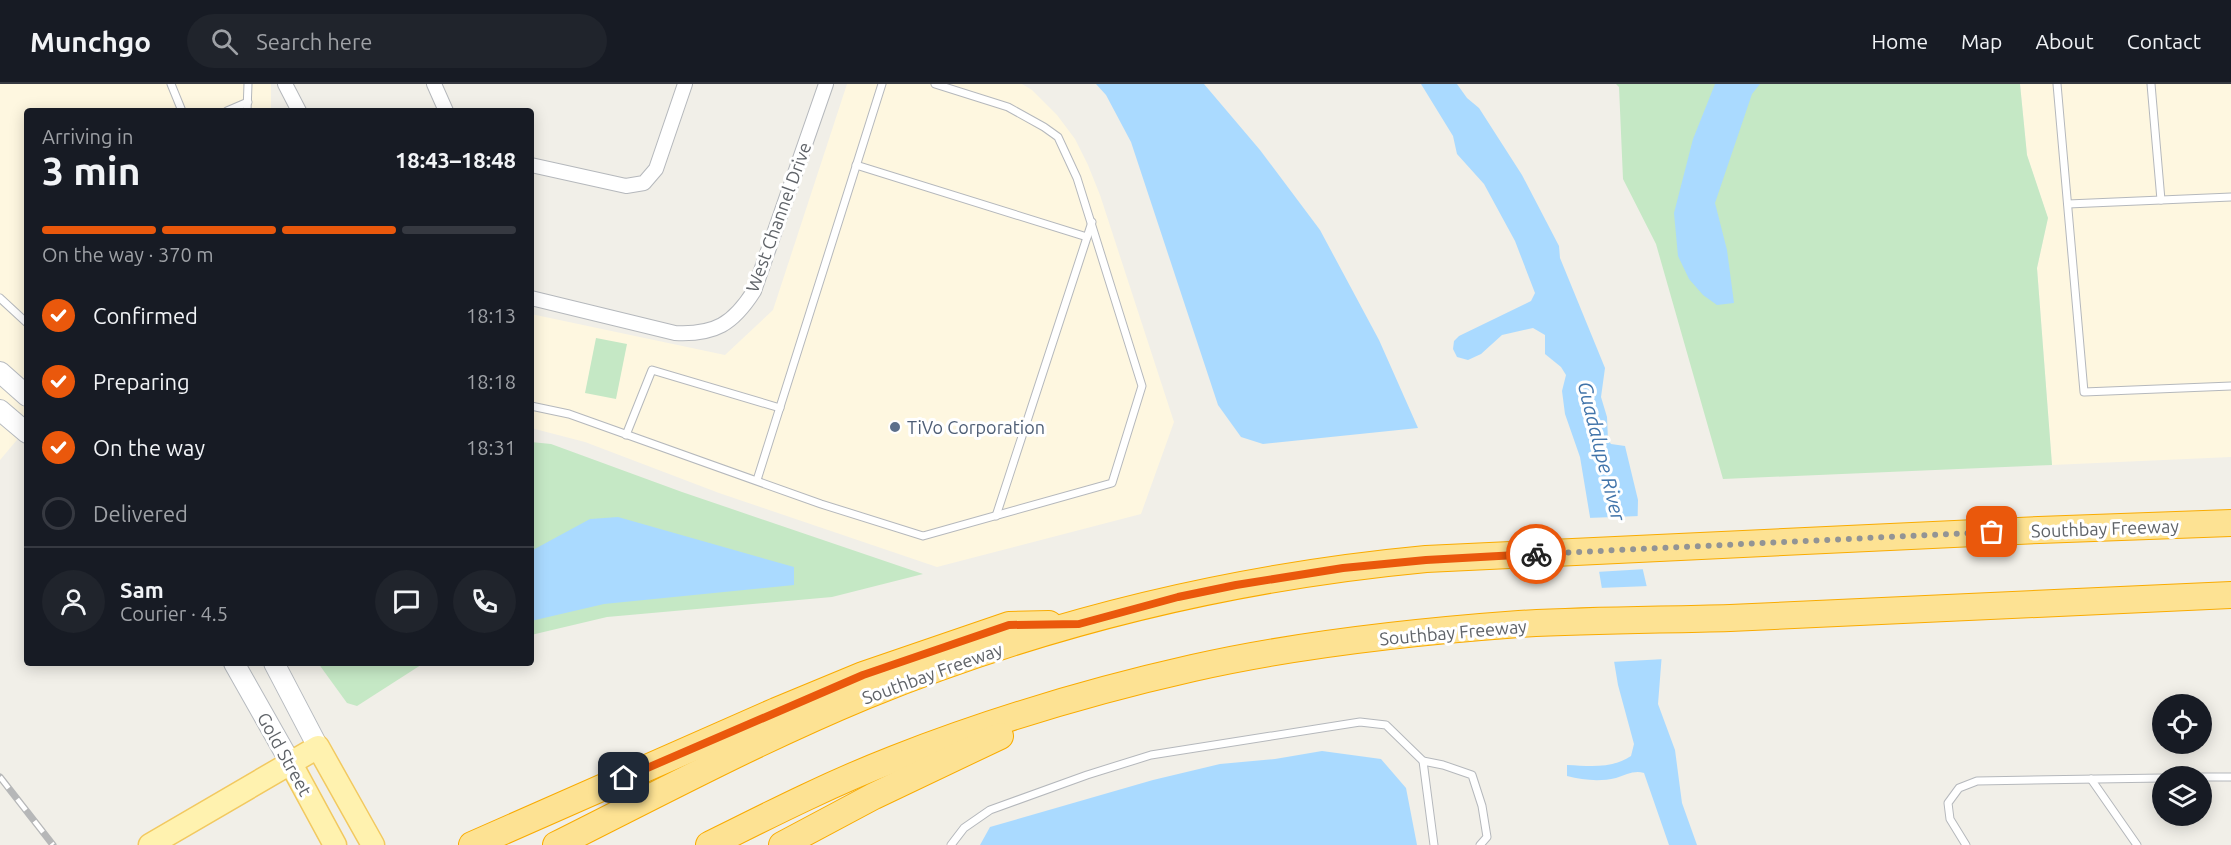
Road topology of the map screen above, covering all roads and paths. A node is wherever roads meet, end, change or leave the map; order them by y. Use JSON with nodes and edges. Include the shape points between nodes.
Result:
{"nodes":[{"id":1,"x":171,"y":84,"type":"edge"},
{"id":2,"x":248,"y":84,"type":"edge"},
{"id":3,"x":285,"y":84,"type":"edge"},
{"id":4,"x":434,"y":84,"type":"edge"},
{"id":5,"x":685,"y":84,"type":"edge"},
{"id":6,"x":826,"y":84,"type":"edge"},
{"id":7,"x":882,"y":84,"type":"edge"},
{"id":8,"x":935,"y":84,"type":"edge"},
{"id":9,"x":2057,"y":84,"type":"edge"},
{"id":10,"x":2151,"y":84,"type":"edge"},
{"id":11,"x":248,"y":102,"type":"junction"},
{"id":12,"x":181,"y":108,"type":"edge"},
{"id":13,"x":234,"y":108,"type":"edge"},
{"id":14,"x":247,"y":108,"type":"edge"},
{"id":15,"x":297,"y":108,"type":"edge"},
{"id":16,"x":445,"y":108,"type":"edge"},
{"id":17,"x":856,"y":165,"type":"junction"},
{"id":18,"x":534,"y":166,"type":"edge"},
{"id":19,"x":2231,"y":197,"type":"edge"},
{"id":20,"x":2161,"y":200,"type":"junction"},
{"id":21,"x":2068,"y":204,"type":"junction"},
{"id":22,"x":1092,"y":222,"type":"junction"},
{"id":23,"x":1087,"y":237,"type":"junction"},
{"id":24,"x":0,"y":298,"type":"edge"},
{"id":25,"x":534,"y":299,"type":"edge"},
{"id":26,"x":24,"y":320,"type":"edge"},
{"id":27,"x":0,"y":372,"type":"edge"},
{"id":28,"x":2231,"y":386,"type":"edge"},
{"id":29,"x":24,"y":393,"type":"edge"},
{"id":30,"x":534,"y":407,"type":"edge"},
{"id":31,"x":780,"y":408,"type":"junction"},
{"id":32,"x":0,"y":410,"type":"edge"},
{"id":33,"x":24,"y":430,"type":"edge"},
{"id":34,"x":626,"y":435,"type":"junction"},
{"id":35,"x":757,"y":480,"type":"junction"},
{"id":36,"x":996,"y":516,"type":"junction"},
{"id":37,"x":2231,"y":523,"type":"edge"},
{"id":38,"x":2231,"y":595,"type":"edge"},
{"id":39,"x":1079,"y":624,"type":"junction"},
{"id":40,"x":236,"y":666,"type":"edge"},
{"id":41,"x":276,"y":666,"type":"edge"},
{"id":42,"x":1096,"y":692,"type":"junction"},
{"id":43,"x":318,"y":747,"type":"junction"},
{"id":44,"x":1423,"y":761,"type":"junction"},
{"id":45,"x":290,"y":762,"type":"junction"},
{"id":46,"x":2212,"y":777,"type":"edge"},
{"id":47,"x":2231,"y":777,"type":"edge"},
{"id":48,"x":2152,"y":778,"type":"edge"},
{"id":49,"x":2091,"y":779,"type":"junction"},
{"id":50,"x":150,"y":845,"type":"edge"},
{"id":51,"x":335,"y":845,"type":"edge"},
{"id":52,"x":373,"y":845,"type":"edge"},
{"id":53,"x":472,"y":845,"type":"edge"},
{"id":54,"x":556,"y":845,"type":"edge"},
{"id":55,"x":709,"y":845,"type":"edge"},
{"id":56,"x":782,"y":845,"type":"edge"},
{"id":57,"x":951,"y":845,"type":"edge"},
{"id":58,"x":1434,"y":845,"type":"edge"},
{"id":59,"x":1480,"y":845,"type":"edge"},
{"id":60,"x":1966,"y":845,"type":"edge"},
{"id":61,"x":2137,"y":845,"type":"edge"}],
"edges":[{"from":1,"to":12,"type":"lane"},
{"from":2,"to":11,"type":"lane"},
{"from":3,"to":15,"type":"street"},
{"from":4,"to":16,"type":"street"},
{"from":5,"to":18,"type":"street","via":[[656,169],[645,183],[627,186]]},
{"from":6,"to":25,"type":"street","name":"West Channel Drive","via":[[754,291],[742,310],[726,323],[694,334],[675,333]]},
{"from":7,"to":17,"type":"lane"},
{"from":8,"to":22,"type":"lane","via":[[1008,107],[1058,137]]},
{"from":9,"to":21,"type":"lane"},
{"from":10,"to":20,"type":"lane"},
{"from":11,"to":13,"type":"lane"},
{"from":11,"to":14,"type":"lane"},
{"from":17,"to":23,"type":"lane"},
{"from":17,"to":31,"type":"lane"},
{"from":19,"to":20,"type":"lane"},
{"from":20,"to":21,"type":"lane"},
{"from":21,"to":28,"type":"lane","via":[[2084,392]]},
{"from":22,"to":23,"type":"lane"},
{"from":22,"to":36,"type":"lane","via":[[1142,386],[1112,483]]},
{"from":23,"to":36,"type":"lane"},
{"from":24,"to":26,"type":"lane"},
{"from":27,"to":29,"type":"main road"},
{"from":30,"to":34,"type":"lane","via":[[569,414]]},
{"from":31,"to":34,"type":"lane","via":[[652,370]]},
{"from":31,"to":35,"type":"lane"},
{"from":32,"to":33,"type":"main road"},
{"from":34,"to":35,"type":"lane"},
{"from":35,"to":36,"type":"lane","via":[[923,536]]},
{"from":37,"to":39,"type":"highway","name":"Southbay Freeway","via":[[1504,555],[1383,564],[1283,577],[1178,597]]},
{"from":38,"to":42,"type":"highway","name":"Southbay Freeway","via":[[1520,624],[1300,648]]},
{"from":39,"to":53,"type":"highway","via":[[1009,625],[930,651],[776,711]]},
{"from":39,"to":54,"type":"highway","name":"Southbay Freeway","via":[[969,657],[866,696],[745,749]]},
{"from":40,"to":45,"type":"main road","name":"Gold Street"},
{"from":41,"to":43,"type":"main road","name":"Gold Street"},
{"from":42,"to":55,"type":"highway","name":"Southbay Freeway","via":[[996,722],[891,760]]},
{"from":42,"to":56,"type":"highway","via":[[885,791]]},
{"from":43,"to":45,"type":"main road"},
{"from":43,"to":52,"type":"main road","name":"Gold Street"},
{"from":44,"to":57,"type":"lane","via":[[1386,725],[1360,722],[1151,755],[990,810],[964,828]]},
{"from":44,"to":58,"type":"lane"},
{"from":44,"to":59,"type":"lane","via":[[1472,776],[1487,837]]},
{"from":45,"to":50,"type":"main road"},
{"from":45,"to":51,"type":"main road","name":"Gold Street"},
{"from":46,"to":47,"type":"lane"},
{"from":48,"to":49,"type":"lane"},
{"from":49,"to":60,"type":"lane","via":[[1977,781],[1959,788],[1948,803],[1950,819]]},
{"from":49,"to":61,"type":"lane"}]}
